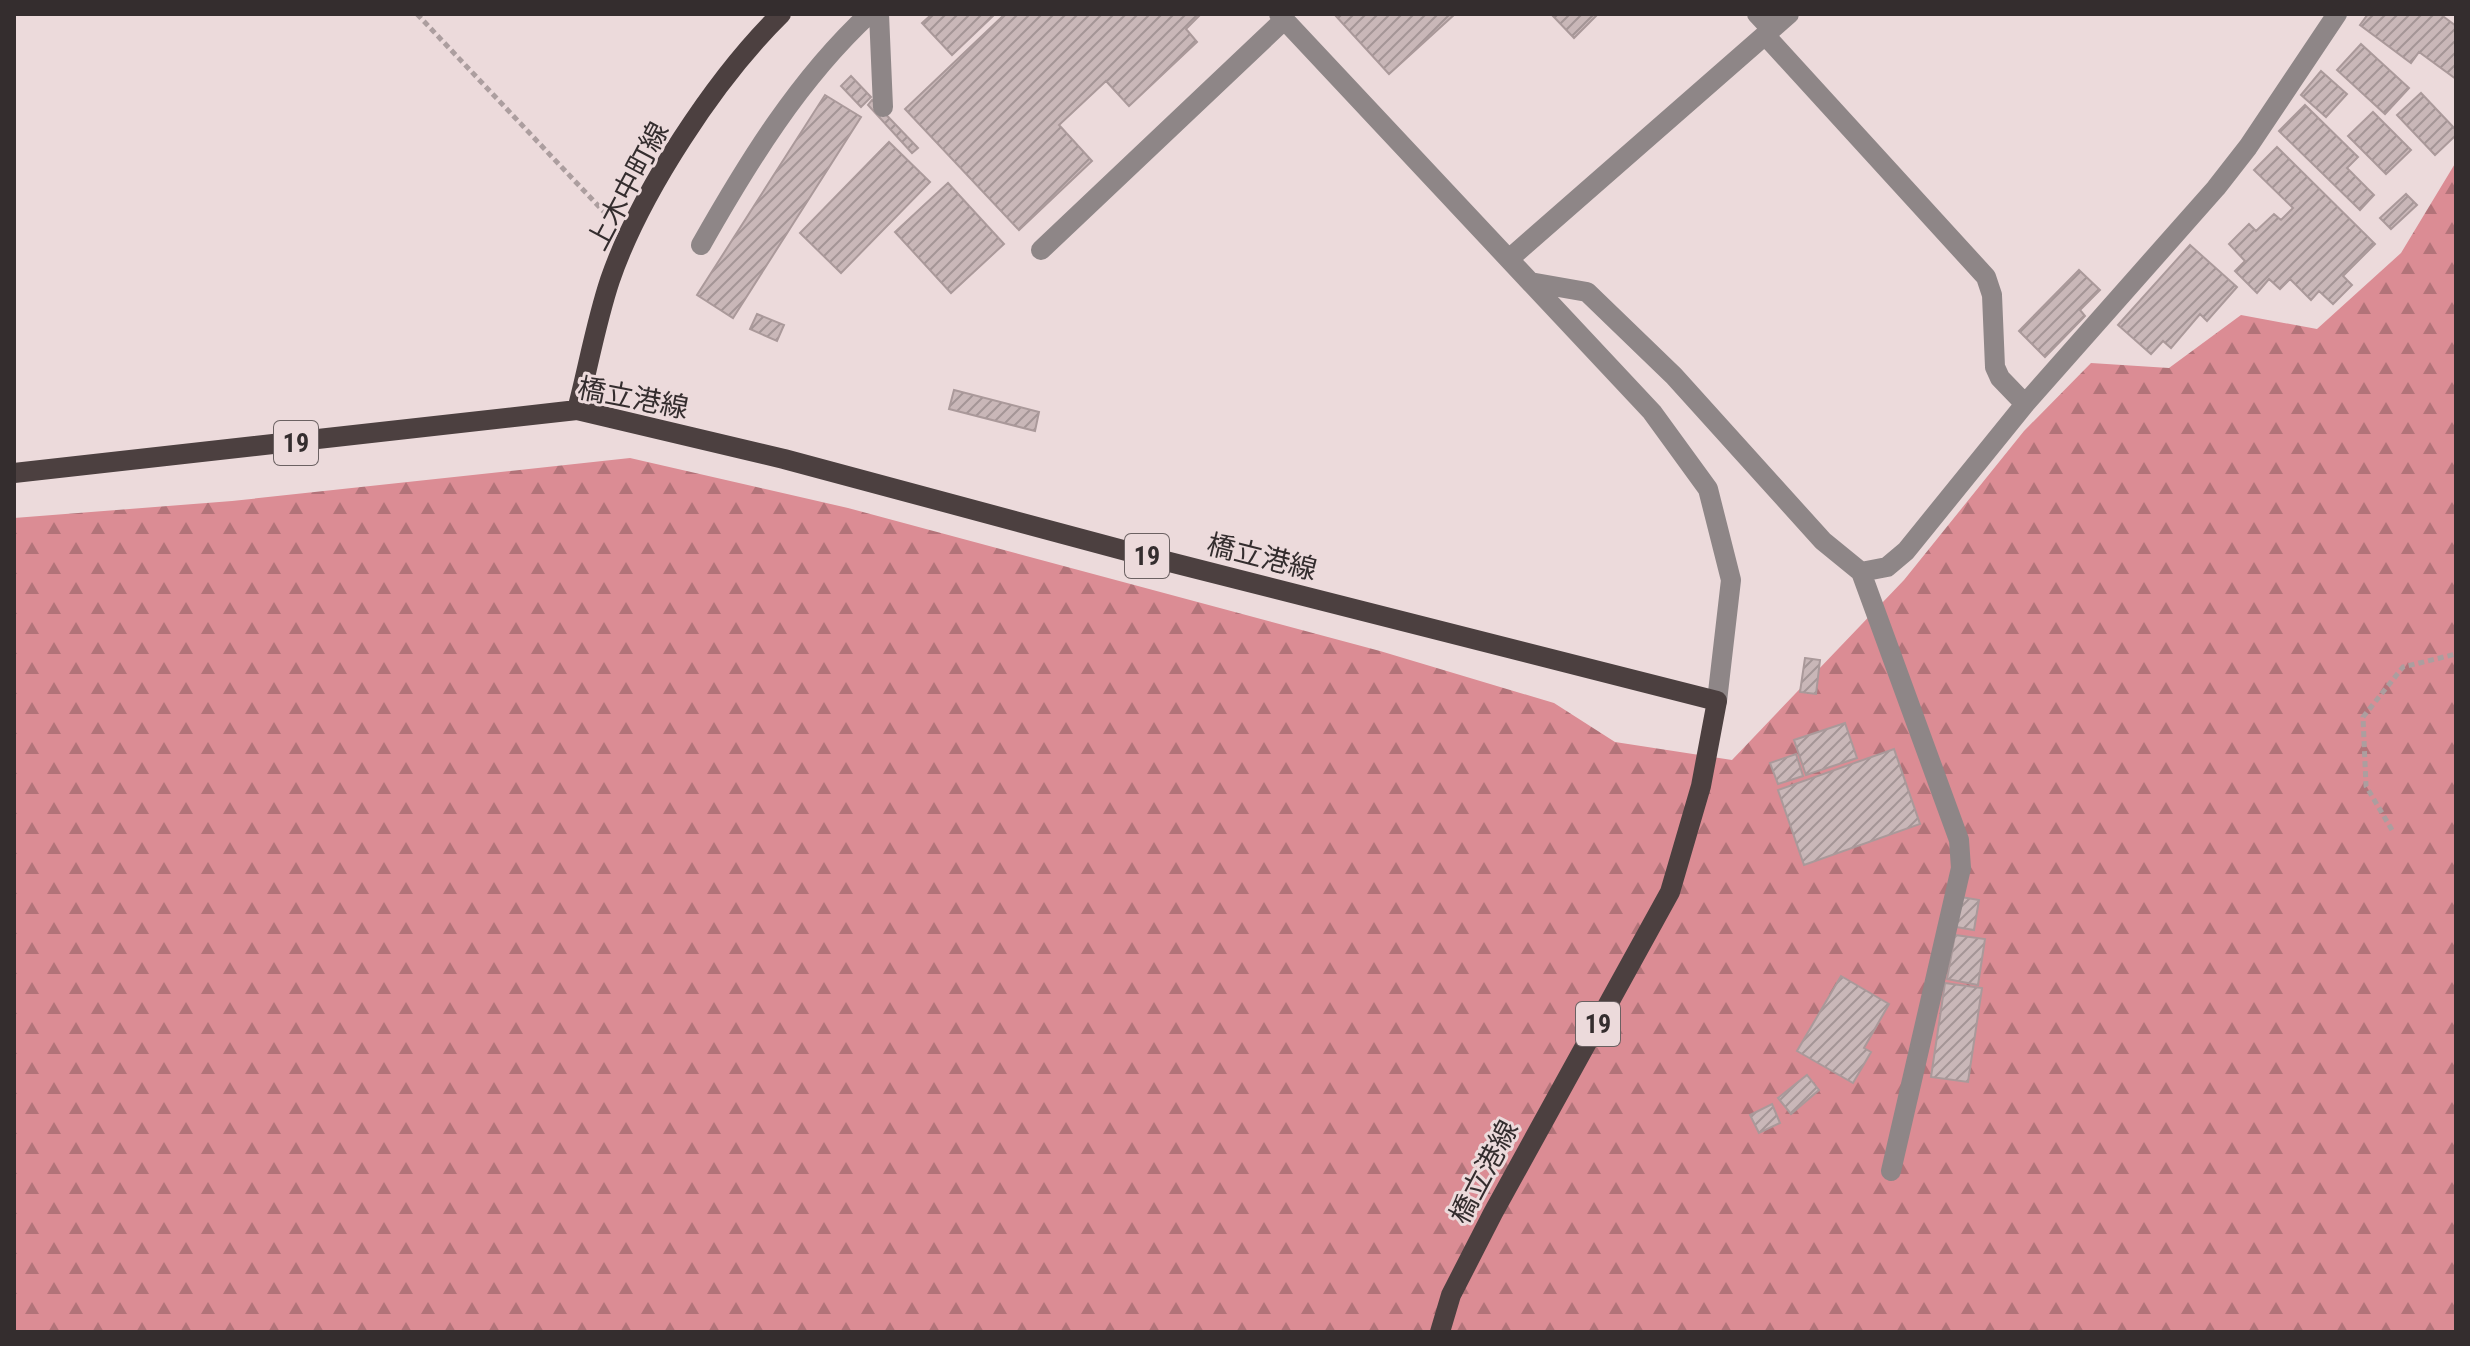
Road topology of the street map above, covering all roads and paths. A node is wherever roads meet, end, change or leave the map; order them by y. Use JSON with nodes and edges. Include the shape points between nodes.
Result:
{"nodes":[{"id":1,"x":417,"y":14,"type":"edge"},
{"id":2,"x":781,"y":14,"type":"edge"},
{"id":3,"x":869,"y":14,"type":"edge"},
{"id":4,"x":879,"y":14,"type":"edge"},
{"id":5,"x":1789,"y":14,"type":"edge"},
{"id":6,"x":2337,"y":14,"type":"edge"},
{"id":7,"x":1281,"y":17,"type":"edge"},
{"id":8,"x":1764,"y":26,"type":"edge"},
{"id":9,"x":883,"y":107,"type":"dead end"},
{"id":10,"x":629,"y":238,"type":"junction"},
{"id":11,"x":701,"y":245,"type":"dead end"},
{"id":12,"x":1041,"y":250,"type":"dead end"},
{"id":13,"x":1509,"y":259,"type":"junction"},
{"id":14,"x":1530,"y":282,"type":"junction"},
{"id":15,"x":2025,"y":404,"type":"junction"},
{"id":16,"x":577,"y":410,"type":"junction"},
{"id":17,"x":14,"y":473,"type":"edge"},
{"id":18,"x":1861,"y":572,"type":"junction"},
{"id":19,"x":2456,"y":654,"type":"edge"},
{"id":20,"x":1717,"y":701,"type":"junction"},
{"id":21,"x":2392,"y":830,"type":"dead end"},
{"id":22,"x":1891,"y":1171,"type":"dead end"},
{"id":23,"x":1440,"y":1332,"type":"edge"}],
"edges":[{"from":1,"to":10,"type":"path"},
{"from":2,"to":10,"type":"main road","name":"上木中町線","via":[[715,92],[668,162]]},
{"from":3,"to":11,"type":"street","via":[[800,89]]},
{"from":4,"to":9,"type":"street"},
{"from":5,"to":8,"type":"street"},
{"from":6,"to":15,"type":"street","via":[[2216,188]]},
{"from":7,"to":12,"type":"street"},
{"from":7,"to":13,"type":"street"},
{"from":8,"to":13,"type":"street"},
{"from":8,"to":15,"type":"street","via":[[1986,277],[1992,295],[1995,367]]},
{"from":10,"to":16,"type":"main road","name":"上木中町線","via":[[610,280]]},
{"from":13,"to":14,"type":"street"},
{"from":14,"to":18,"type":"street","via":[[1587,292],[1674,376],[1823,541]]},
{"from":14,"to":20,"type":"street","via":[[1652,412],[1708,489],[1731,580]]},
{"from":15,"to":18,"type":"street","via":[[1906,551],[1887,567]]},
{"from":16,"to":17,"type":"main road","name":"橋立港線","number":"19"},
{"from":16,"to":20,"type":"main road","name":"橋立港線","number":"19"},
{"from":18,"to":22,"type":"street","via":[[1959,840],[1961,868]]},
{"from":19,"to":21,"type":"path","via":[[2403,667],[2363,717],[2366,786]]},
{"from":20,"to":23,"type":"main road","name":"橋立港線","number":"19","via":[[1701,786],[1670,892],[1493,1213],[1451,1295]]}]}
